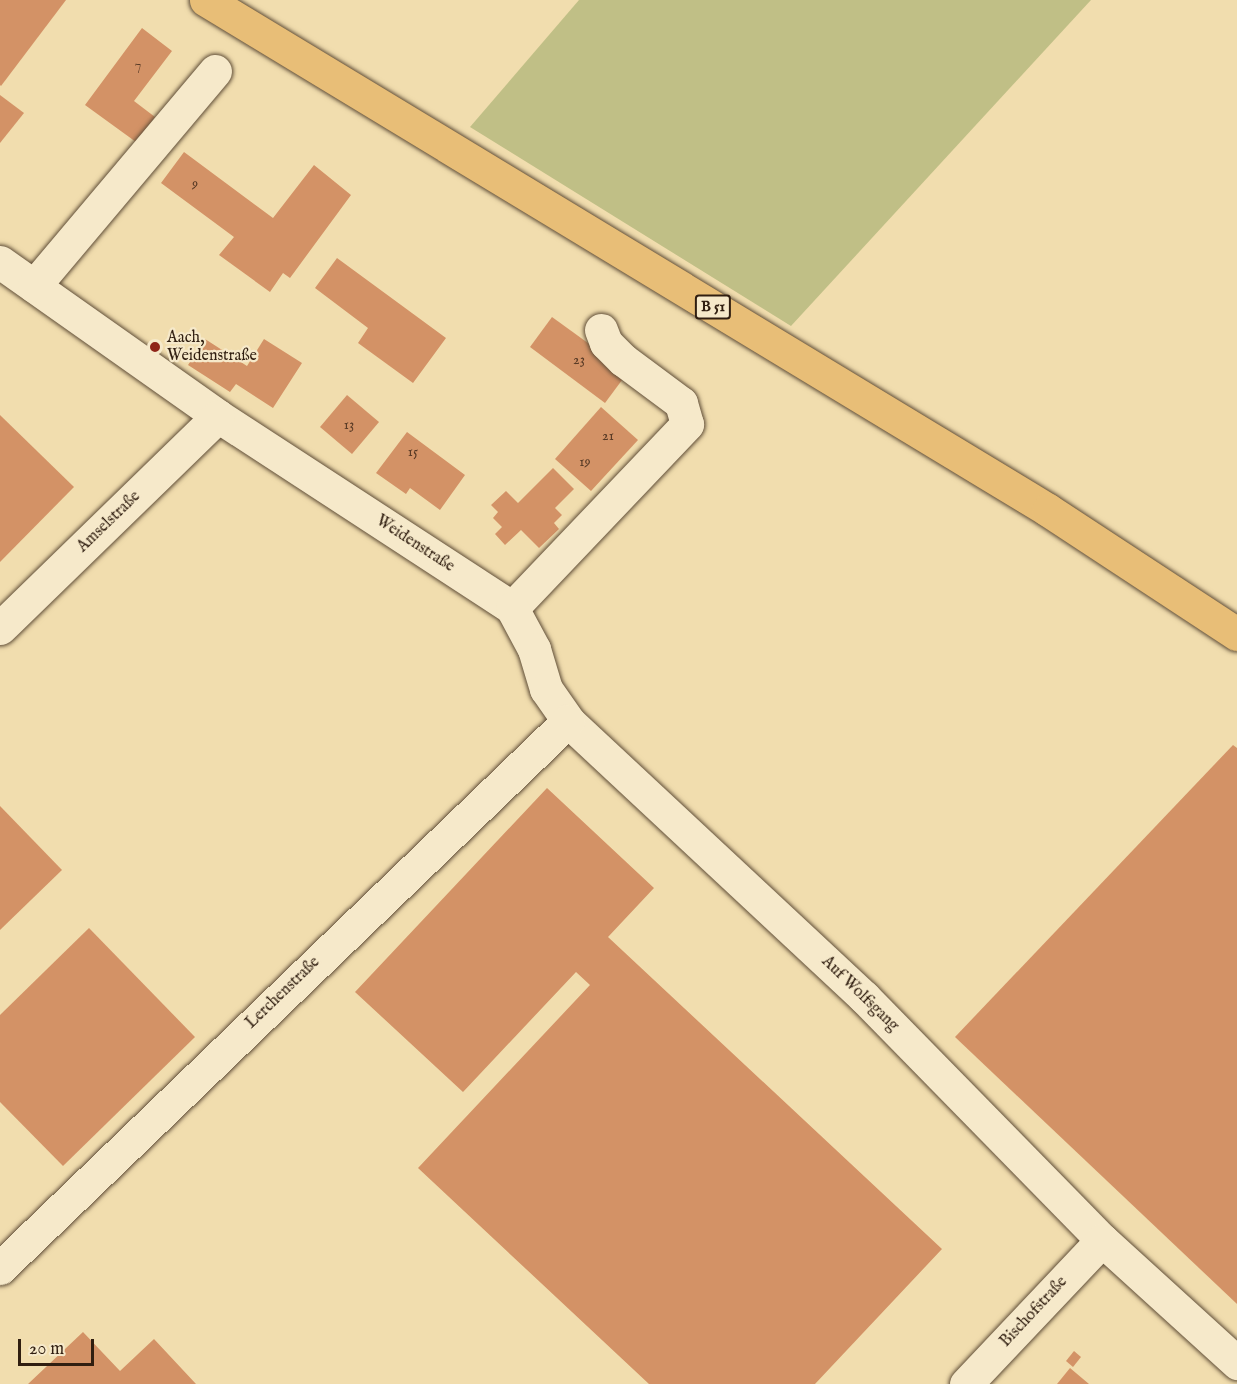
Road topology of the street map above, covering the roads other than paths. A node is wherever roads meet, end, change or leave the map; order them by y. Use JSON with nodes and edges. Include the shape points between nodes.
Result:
{"nodes":[{"id":1,"x":206,"y":0,"type":"edge"},
{"id":2,"x":215,"y":70,"type":"dead end"},
{"id":3,"x":0,"y":262,"type":"edge"},
{"id":4,"x":34,"y":286,"type":"junction"},
{"id":5,"x":601,"y":330,"type":"dead end"},
{"id":6,"x":218,"y":416,"type":"junction"},
{"id":7,"x":512,"y":608,"type":"junction"},
{"id":8,"x":0,"y":628,"type":"edge"},
{"id":9,"x":1237,"y":634,"type":"edge"},
{"id":10,"x":568,"y":721,"type":"junction"},
{"id":11,"x":1102,"y":1240,"type":"junction"},
{"id":12,"x":0,"y":1268,"type":"edge"},
{"id":13,"x":1237,"y":1363,"type":"edge"},
{"id":14,"x":966,"y":1384,"type":"edge"}],
"edges":[{"from":1,"to":9,"type":"highway","number":"B 51","via":[[1048,510]]},
{"from":2,"to":4,"type":"street"},
{"from":3,"to":4,"type":"street","name":"Weidenstraße"},
{"from":4,"to":6,"type":"street","name":"Weidenstraße"},
{"from":5,"to":7,"type":"street","via":[[606,343],[623,360],[681,403],[687,424]]},
{"from":6,"to":7,"type":"street","name":"Weidenstraße"},
{"from":6,"to":8,"type":"street","name":"Amselstraße"},
{"from":7,"to":10,"type":"street","name":"Auf Wolfsgang","via":[[534,650],[546,689]]},
{"from":10,"to":11,"type":"street","name":"Auf Wolfsgang","via":[[864,997]]},
{"from":10,"to":12,"type":"street","name":"Lerchenstraße"},
{"from":11,"to":13,"type":"street","name":"Auf Wolfsgang"},
{"from":11,"to":14,"type":"street","name":"Bischofstraße"}]}
